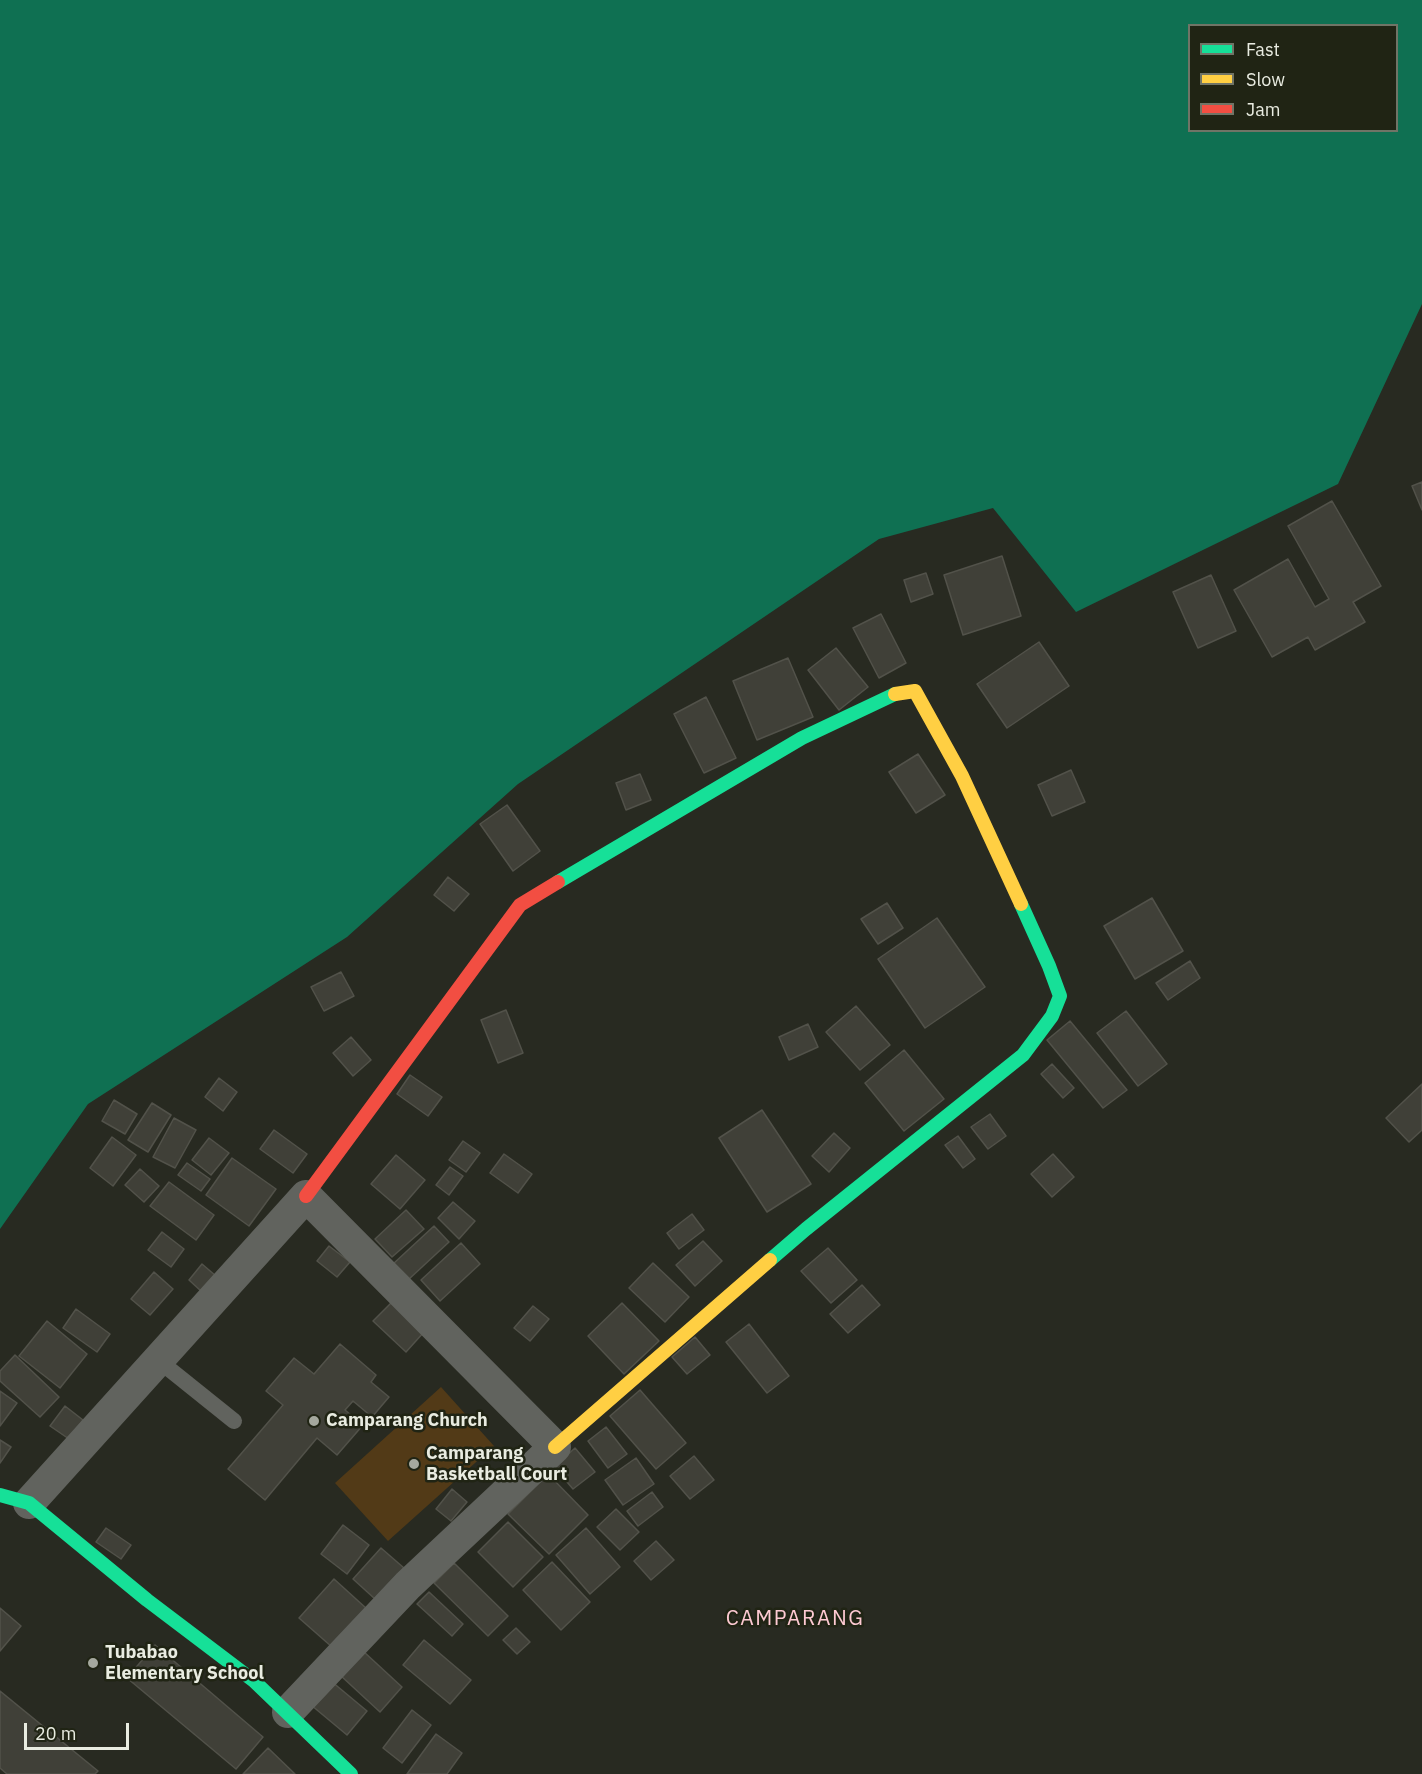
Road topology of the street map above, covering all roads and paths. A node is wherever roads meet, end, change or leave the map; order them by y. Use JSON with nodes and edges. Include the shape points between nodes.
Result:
{"nodes":[{"id":1,"x":306,"y":1196,"type":"junction"},
{"id":2,"x":158,"y":1360,"type":"junction"},
{"id":3,"x":234,"y":1421,"type":"dead end"},
{"id":4,"x":555,"y":1447,"type":"junction"},
{"id":5,"x":15,"y":1499,"type":"edge"},
{"id":6,"x":288,"y":1712,"type":"junction"},
{"id":7,"x":351,"y":1774,"type":"edge"}],
"edges":[{"from":1,"to":2,"type":"street"},
{"from":1,"to":4,"type":"street"},
{"from":1,"to":4,"type":"street","via":[[520,905],[802,738],[894,694],[915,691],[962,776],[1049,966],[1060,996],[1052,1016],[1023,1055],[806,1229]]},
{"from":2,"to":3,"type":"lane"},
{"from":2,"to":5,"type":"street"},
{"from":4,"to":6,"type":"street","via":[[408,1585]]},
{"from":5,"to":6,"type":"street","via":[[254,1681]]},
{"from":6,"to":7,"type":"street"}]}
